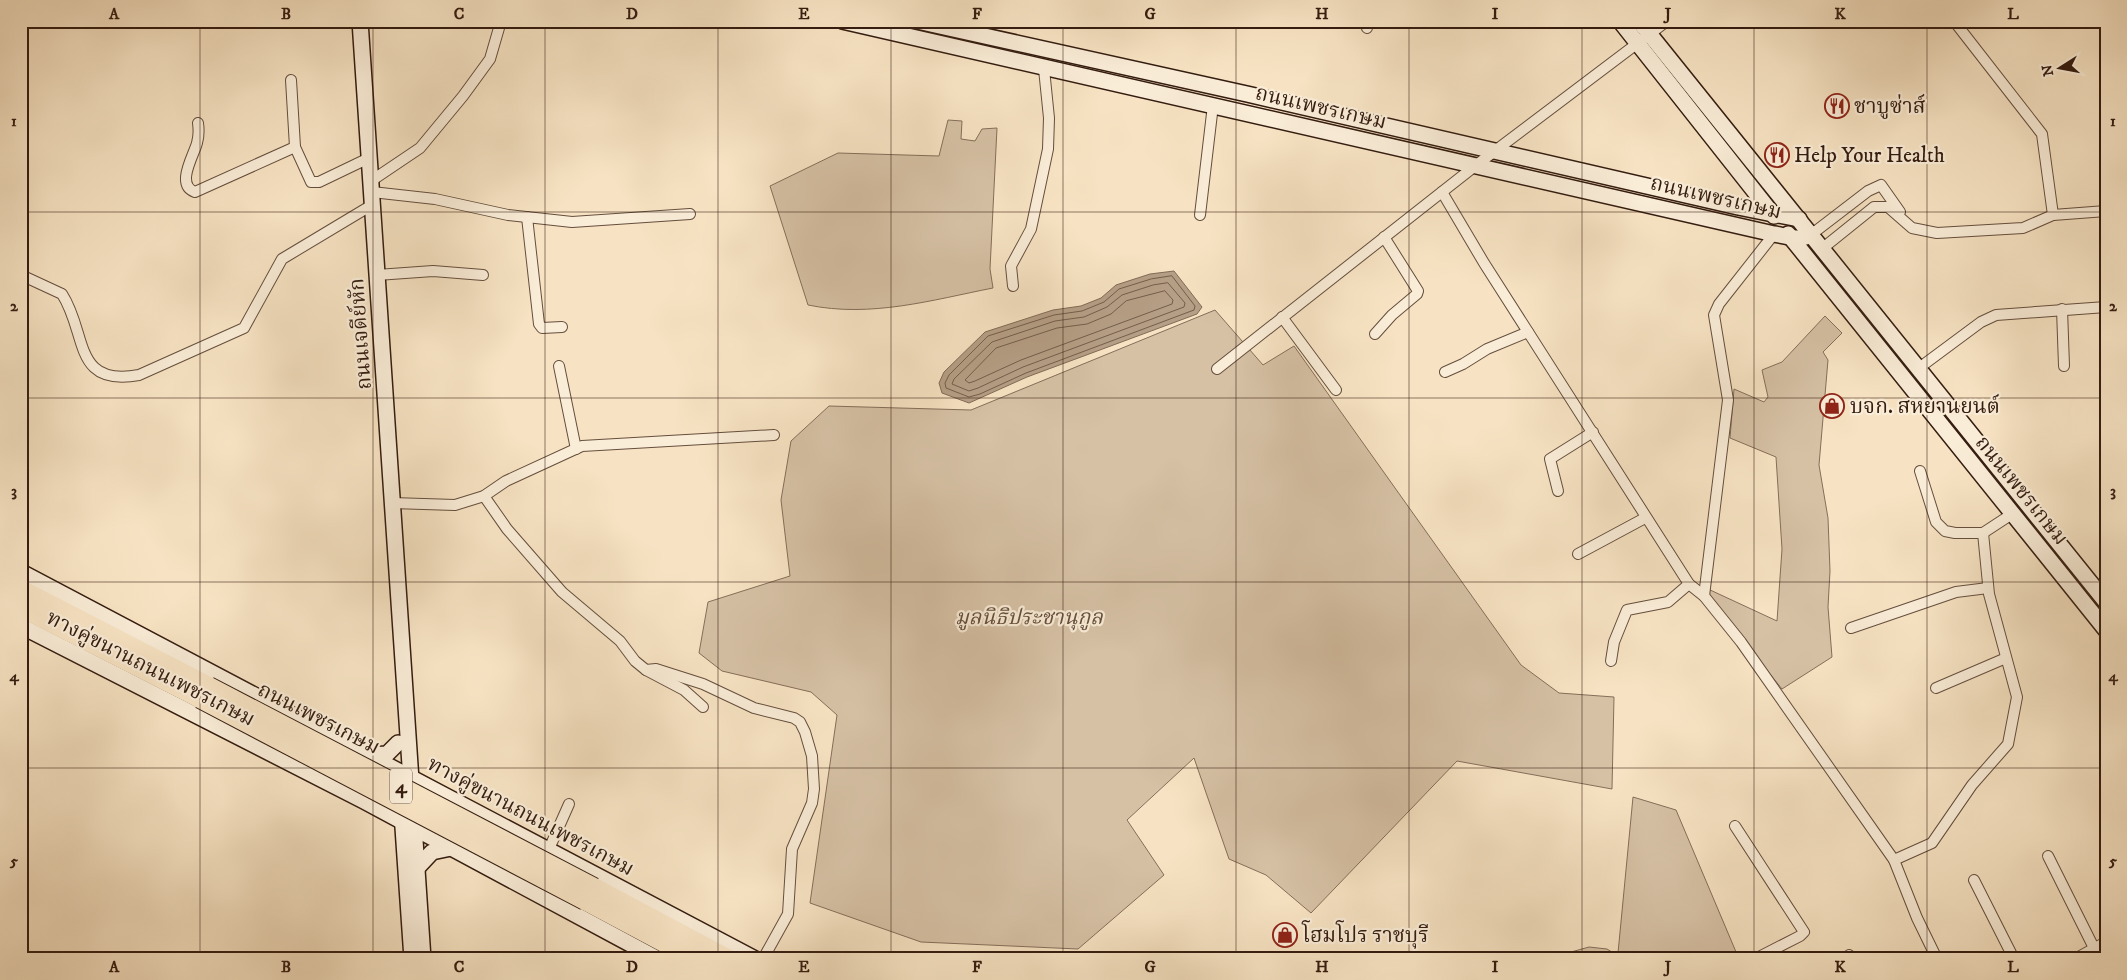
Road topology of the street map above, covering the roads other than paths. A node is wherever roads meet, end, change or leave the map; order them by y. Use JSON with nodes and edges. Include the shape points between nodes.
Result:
{"nodes":[{"id":1,"x":360,"y":21,"type":"edge"},
{"id":2,"x":501,"y":21,"type":"edge"},
{"id":3,"x":842,"y":21,"type":"edge"},
{"id":4,"x":917,"y":21,"type":"edge"},
{"id":5,"x":1620,"y":21,"type":"edge"},
{"id":6,"x":1667,"y":21,"type":"edge"},
{"id":7,"x":1954,"y":21,"type":"edge"},
{"id":8,"x":1644,"y":30,"type":"edge"},
{"id":9,"x":982,"y":36,"type":"junction"},
{"id":10,"x":979,"y":53,"type":"junction"},
{"id":11,"x":1044,"y":69,"type":"junction"},
{"id":12,"x":291,"y":80,"type":"dead end"},
{"id":13,"x":1213,"y":105,"type":"junction"},
{"id":14,"x":198,"y":123,"type":"dead end"},
{"id":15,"x":295,"y":147,"type":"junction"},
{"id":16,"x":1496,"y":152,"type":"junction"},
{"id":17,"x":369,"y":158,"type":"junction"},
{"id":18,"x":1475,"y":166,"type":"junction"},
{"id":19,"x":372,"y":192,"type":"junction"},
{"id":20,"x":1442,"y":192,"type":"junction"},
{"id":21,"x":2106,"y":211,"type":"edge"},
{"id":22,"x":690,"y":214,"type":"dead end"},
{"id":23,"x":1773,"y":214,"type":"junction"},
{"id":24,"x":1200,"y":215,"type":"dead end"},
{"id":25,"x":2053,"y":215,"type":"junction"},
{"id":26,"x":527,"y":217,"type":"junction"},
{"id":27,"x":1901,"y":218,"type":"junction"},
{"id":28,"x":1800,"y":219,"type":"junction"},
{"id":29,"x":1774,"y":234,"type":"junction"},
{"id":30,"x":1812,"y":234,"type":"junction"},
{"id":31,"x":1790,"y":237,"type":"junction"},
{"id":32,"x":1384,"y":238,"type":"junction"},
{"id":33,"x":1822,"y":248,"type":"junction"},
{"id":34,"x":21,"y":275,"type":"edge"},
{"id":35,"x":377,"y":275,"type":"junction"},
{"id":36,"x":483,"y":275,"type":"dead end"},
{"id":37,"x":1013,"y":286,"type":"dead end"},
{"id":38,"x":2106,"y":307,"type":"edge"},
{"id":39,"x":2062,"y":310,"type":"junction"},
{"id":40,"x":1282,"y":317,"type":"junction"},
{"id":41,"x":562,"y":327,"type":"dead end"},
{"id":42,"x":1528,"y":332,"type":"junction"},
{"id":43,"x":1375,"y":334,"type":"dead end"},
{"id":44,"x":559,"y":366,"type":"dead end"},
{"id":45,"x":2064,"y":366,"type":"dead end"},
{"id":46,"x":1919,"y":368,"type":"junction"},
{"id":47,"x":1216,"y":369,"type":"dead end"},
{"id":48,"x":1445,"y":372,"type":"dead end"},
{"id":49,"x":1336,"y":390,"type":"dead end"},
{"id":50,"x":1594,"y":432,"type":"junction"},
{"id":51,"x":774,"y":435,"type":"dead end"},
{"id":52,"x":576,"y":449,"type":"junction"},
{"id":53,"x":1920,"y":471,"type":"dead end"},
{"id":54,"x":1558,"y":491,"type":"dead end"},
{"id":55,"x":484,"y":496,"type":"junction"},
{"id":56,"x":392,"y":503,"type":"junction"},
{"id":57,"x":2012,"y":514,"type":"junction"},
{"id":58,"x":1645,"y":518,"type":"junction"},
{"id":59,"x":1983,"y":533,"type":"junction"},
{"id":60,"x":1578,"y":554,"type":"dead end"},
{"id":61,"x":21,"y":572,"type":"edge"},
{"id":62,"x":1689,"y":584,"type":"junction"},
{"id":63,"x":1988,"y":588,"type":"junction"},
{"id":64,"x":21,"y":590,"type":"edge"},
{"id":65,"x":1704,"y":596,"type":"junction"},
{"id":66,"x":2106,"y":602,"type":"edge"},
{"id":67,"x":21,"y":608,"type":"edge"},
{"id":68,"x":21,"y":626,"type":"edge"},
{"id":69,"x":1851,"y":628,"type":"dead end"},
{"id":70,"x":2106,"y":630,"type":"edge"},
{"id":71,"x":2006,"y":658,"type":"junction"},
{"id":72,"x":1611,"y":661,"type":"dead end"},
{"id":73,"x":646,"y":670,"type":"junction"},
{"id":74,"x":1936,"y":688,"type":"dead end"},
{"id":75,"x":205,"y":693,"type":"junction"},
{"id":76,"x":703,"y":707,"type":"dead end"},
{"id":77,"x":404,"y":748,"type":"junction"},
{"id":78,"x":369,"y":755,"type":"junction"},
{"id":79,"x":405,"y":774,"type":"junction"},
{"id":80,"x":450,"y":798,"type":"junction"},
{"id":81,"x":364,"y":801,"type":"junction"},
{"id":82,"x":569,"y":804,"type":"dead end"},
{"id":83,"x":408,"y":825,"type":"junction"},
{"id":84,"x":1735,"y":826,"type":"dead end"},
{"id":85,"x":404,"y":848,"type":"junction"},
{"id":86,"x":451,"y":848,"type":"junction"},
{"id":87,"x":549,"y":850,"type":"junction"},
{"id":88,"x":2048,"y":856,"type":"dead end"},
{"id":89,"x":1894,"y":860,"type":"junction"},
{"id":90,"x":416,"y":868,"type":"junction"},
{"id":91,"x":1974,"y":880,"type":"dead end"},
{"id":92,"x":590,"y":894,"type":"junction"},
{"id":93,"x":2105,"y":943,"type":"edge"},
{"id":94,"x":2094,"y":948,"type":"junction"},
{"id":95,"x":412,"y":959,"type":"edge"},
{"id":96,"x":423,"y":959,"type":"edge"},
{"id":97,"x":658,"y":959,"type":"edge"},
{"id":98,"x":694,"y":959,"type":"edge"},
{"id":99,"x":729,"y":959,"type":"edge"},
{"id":100,"x":756,"y":959,"type":"edge"},
{"id":101,"x":763,"y":959,"type":"edge"},
{"id":102,"x":1755,"y":959,"type":"edge"},
{"id":103,"x":1937,"y":959,"type":"edge"},
{"id":104,"x":2014,"y":959,"type":"edge"},
{"id":105,"x":2075,"y":959,"type":"edge"}],
"edges":[{"from":1,"to":17,"type":"main road","name":"ถนนเจดีย์หัก"},
{"from":2,"to":19,"type":"street","via":[[490,60],[463,96],[420,148]]},
{"from":3,"to":10,"type":"main road","name":"ถนนเพชรเกษม"},
{"from":4,"to":9,"type":"main road","name":"ถนนเพชรเกษม"},
{"from":5,"to":8,"type":"main road"},
{"from":6,"to":8,"type":"street"},
{"from":7,"to":25,"type":"street","via":[[2042,134]]},
{"from":8,"to":16,"type":"street"},
{"from":8,"to":23,"type":"main road"},
{"from":8,"to":28,"type":"main road"},
{"from":9,"to":10,"type":"main road"},
{"from":9,"to":16,"type":"main road","name":"ถนนเพชรเกษม"},
{"from":10,"to":11,"type":"main road","name":"ถนนเพชรเกษม"},
{"from":11,"to":13,"type":"main road","name":"ถนนเพชรเกษม"},
{"from":11,"to":37,"type":"street","via":[[1049,118],[1048,149],[1032,229],[1011,266]]},
{"from":12,"to":15,"type":"street"},
{"from":13,"to":18,"type":"main road","name":"ถนนเพชรเกษม"},
{"from":13,"to":24,"type":"street"},
{"from":14,"to":15,"type":"street","via":[[199,138],[186,177],[188,186],[195,192]]},
{"from":15,"to":17,"type":"street","via":[[307,177],[315,182]]},
{"from":16,"to":18,"type":"street"},
{"from":16,"to":23,"type":"main road","name":"ถนนเพชรเกษม"},
{"from":17,"to":19,"type":"main road","name":"ถนนเจดีย์หัก"},
{"from":18,"to":20,"type":"street"},
{"from":18,"to":29,"type":"main road","name":"ถนนเพชรเกษม"},
{"from":19,"to":26,"type":"street","via":[[435,199]]},
{"from":19,"to":34,"type":"street","via":[[282,259],[244,328],[138,375],[122,378],[105,376],[93,368],[62,294]]},
{"from":19,"to":35,"type":"main road","name":"ถนนเจดีย์หัก"},
{"from":20,"to":32,"type":"street"},
{"from":20,"to":42,"type":"street"},
{"from":21,"to":25,"type":"street"},
{"from":22,"to":26,"type":"street","via":[[572,222]]},
{"from":23,"to":28,"type":"main road","name":"ถนนเพชรเกษม"},
{"from":23,"to":31,"type":"main road"},
{"from":25,"to":27,"type":"street","via":[[2023,228],[1959,233],[1921,231]]},
{"from":26,"to":41,"type":"street","via":[[539,324],[542,328]]},
{"from":27,"to":30,"type":"street","via":[[1881,185],[1868,191]]},
{"from":27,"to":33,"type":"street","via":[[1888,207],[1874,207]]},
{"from":28,"to":30,"type":"main road"},
{"from":29,"to":31,"type":"main road","name":"ถนนเพชรเกษม"},
{"from":29,"to":65,"type":"street","via":[[1719,304],[1714,315],[1728,400]]},
{"from":30,"to":31,"type":"main road","name":"ถนนเพชรเกษม","via":[[1804,238]]},
{"from":30,"to":33,"type":"main road","name":"ถนนเพชรเกษม"},
{"from":31,"to":57,"type":"main road","name":"ถนนเพชรเกษม"},
{"from":32,"to":40,"type":"street"},
{"from":32,"to":43,"type":"street","via":[[1418,291]]},
{"from":33,"to":46,"type":"main road","name":"ถนนเพชรเกษม"},
{"from":35,"to":36,"type":"street","via":[[433,271]]},
{"from":35,"to":56,"type":"main road","name":"ถนนเจดีย์หัก"},
{"from":38,"to":39,"type":"street"},
{"from":39,"to":45,"type":"street"},
{"from":39,"to":46,"type":"street","via":[[2016,312],[1989,318]]},
{"from":40,"to":47,"type":"street"},
{"from":40,"to":49,"type":"street"},
{"from":42,"to":48,"type":"street"},
{"from":42,"to":50,"type":"street"},
{"from":44,"to":52,"type":"street"},
{"from":46,"to":66,"type":"main road","name":"ถนนเพชรเกษม"},
{"from":50,"to":54,"type":"street","via":[[1550,459]]},
{"from":50,"to":58,"type":"street"},
{"from":51,"to":52,"type":"street","via":[[582,446]]},
{"from":52,"to":55,"type":"street","via":[[506,481]]},
{"from":53,"to":59,"type":"street","via":[[1936,522],[1945,531]]},
{"from":55,"to":56,"type":"street","via":[[455,505]]},
{"from":55,"to":73,"type":"street","via":[[560,590],[620,642]]},
{"from":56,"to":77,"type":"main road","name":"ถนนเจดีย์หัก"},
{"from":57,"to":59,"type":"street"},
{"from":57,"to":70,"type":"main road","name":"ถนนเพชรเกษม"},
{"from":58,"to":60,"type":"street"},
{"from":58,"to":62,"type":"street"},
{"from":59,"to":63,"type":"street"},
{"from":61,"to":78,"type":"main road","name":"ทางคู่ขนานถนนเพชรเกษม","number":"4"},
{"from":62,"to":65,"type":"street"},
{"from":62,"to":72,"type":"street","via":[[1668,602],[1626,610]]},
{"from":63,"to":69,"type":"street","via":[[1956,592]]},
{"from":63,"to":71,"type":"street"},
{"from":64,"to":75,"type":"highway","name":"ถนนเพชรเกษม","number":"4"},
{"from":65,"to":89,"type":"street","via":[[1741,642]]},
{"from":67,"to":75,"type":"highway","name":"ถนนเพชรเกษม","number":"4"},
{"from":68,"to":81,"type":"main road","name":"ทางคู่ขนานถนนเพชรเกษม","number":"4"},
{"from":71,"to":74,"type":"street"},
{"from":71,"to":89,"type":"street","via":[[2017,697],[2008,744],[1972,785],[1932,843]]},
{"from":73,"to":76,"type":"street","via":[[684,690]]},
{"from":73,"to":101,"type":"street","via":[[656,668],[703,684],[754,708],[794,718],[806,732],[812,756],[812,803],[792,849],[788,914]]},
{"from":75,"to":92,"type":"highway","name":"ถนนเพชรเกษม","number":"4","bridge":true},
{"from":77,"to":78,"type":"main road","via":[[387,754]]},
{"from":77,"to":79,"type":"main road","name":"ถนนเจดีย์หัก"},
{"from":77,"to":80,"type":"main road","via":[[418,767],[441,785]]},
{"from":78,"to":79,"type":"main road","name":"ทางคู่ขนานถนนเพชรเกษม","number":"4"},
{"from":79,"to":80,"type":"main road","name":"ทางคู่ขนานถนนเพชรเกษม","number":"4"},
{"from":79,"to":83,"type":"main road","name":"ถนนเจดีย์หัก"},
{"from":80,"to":87,"type":"main road","name":"ทางคู่ขนานถนนเพชรเกษม","number":"4"},
{"from":81,"to":83,"type":"main road","name":"ทางคู่ขนานถนนเพชรเกษม","number":"4"},
{"from":81,"to":85,"type":"main road","via":[[377,817],[390,826]]},
{"from":82,"to":87,"type":"street"},
{"from":83,"to":85,"type":"main road"},
{"from":83,"to":86,"type":"main road","name":"ทางคู่ขนานถนนเพชรเกษม","number":"4"},
{"from":83,"to":90,"type":"main road"},
{"from":84,"to":102,"type":"street","via":[[1804,932]]},
{"from":85,"to":95,"type":"main road"},
{"from":86,"to":90,"type":"main road","via":[[432,852]]},
{"from":86,"to":97,"type":"main road","name":"ทางคู่ขนานถนนเพชรเกษม","number":"4"},
{"from":87,"to":100,"type":"main road","name":"ทางคู่ขนานถนนเพชรเกษม","number":"4"},
{"from":88,"to":94,"type":"street"},
{"from":89,"to":103,"type":"street"},
{"from":90,"to":96,"type":"main road"},
{"from":91,"to":104,"type":"street"},
{"from":92,"to":98,"type":"highway","name":"ถนนเพชรเกษม","number":"4"},
{"from":92,"to":99,"type":"highway","name":"ถนนเพชรเกษม","number":"4"},
{"from":93,"to":94,"type":"street"},
{"from":94,"to":105,"type":"street"}]}
